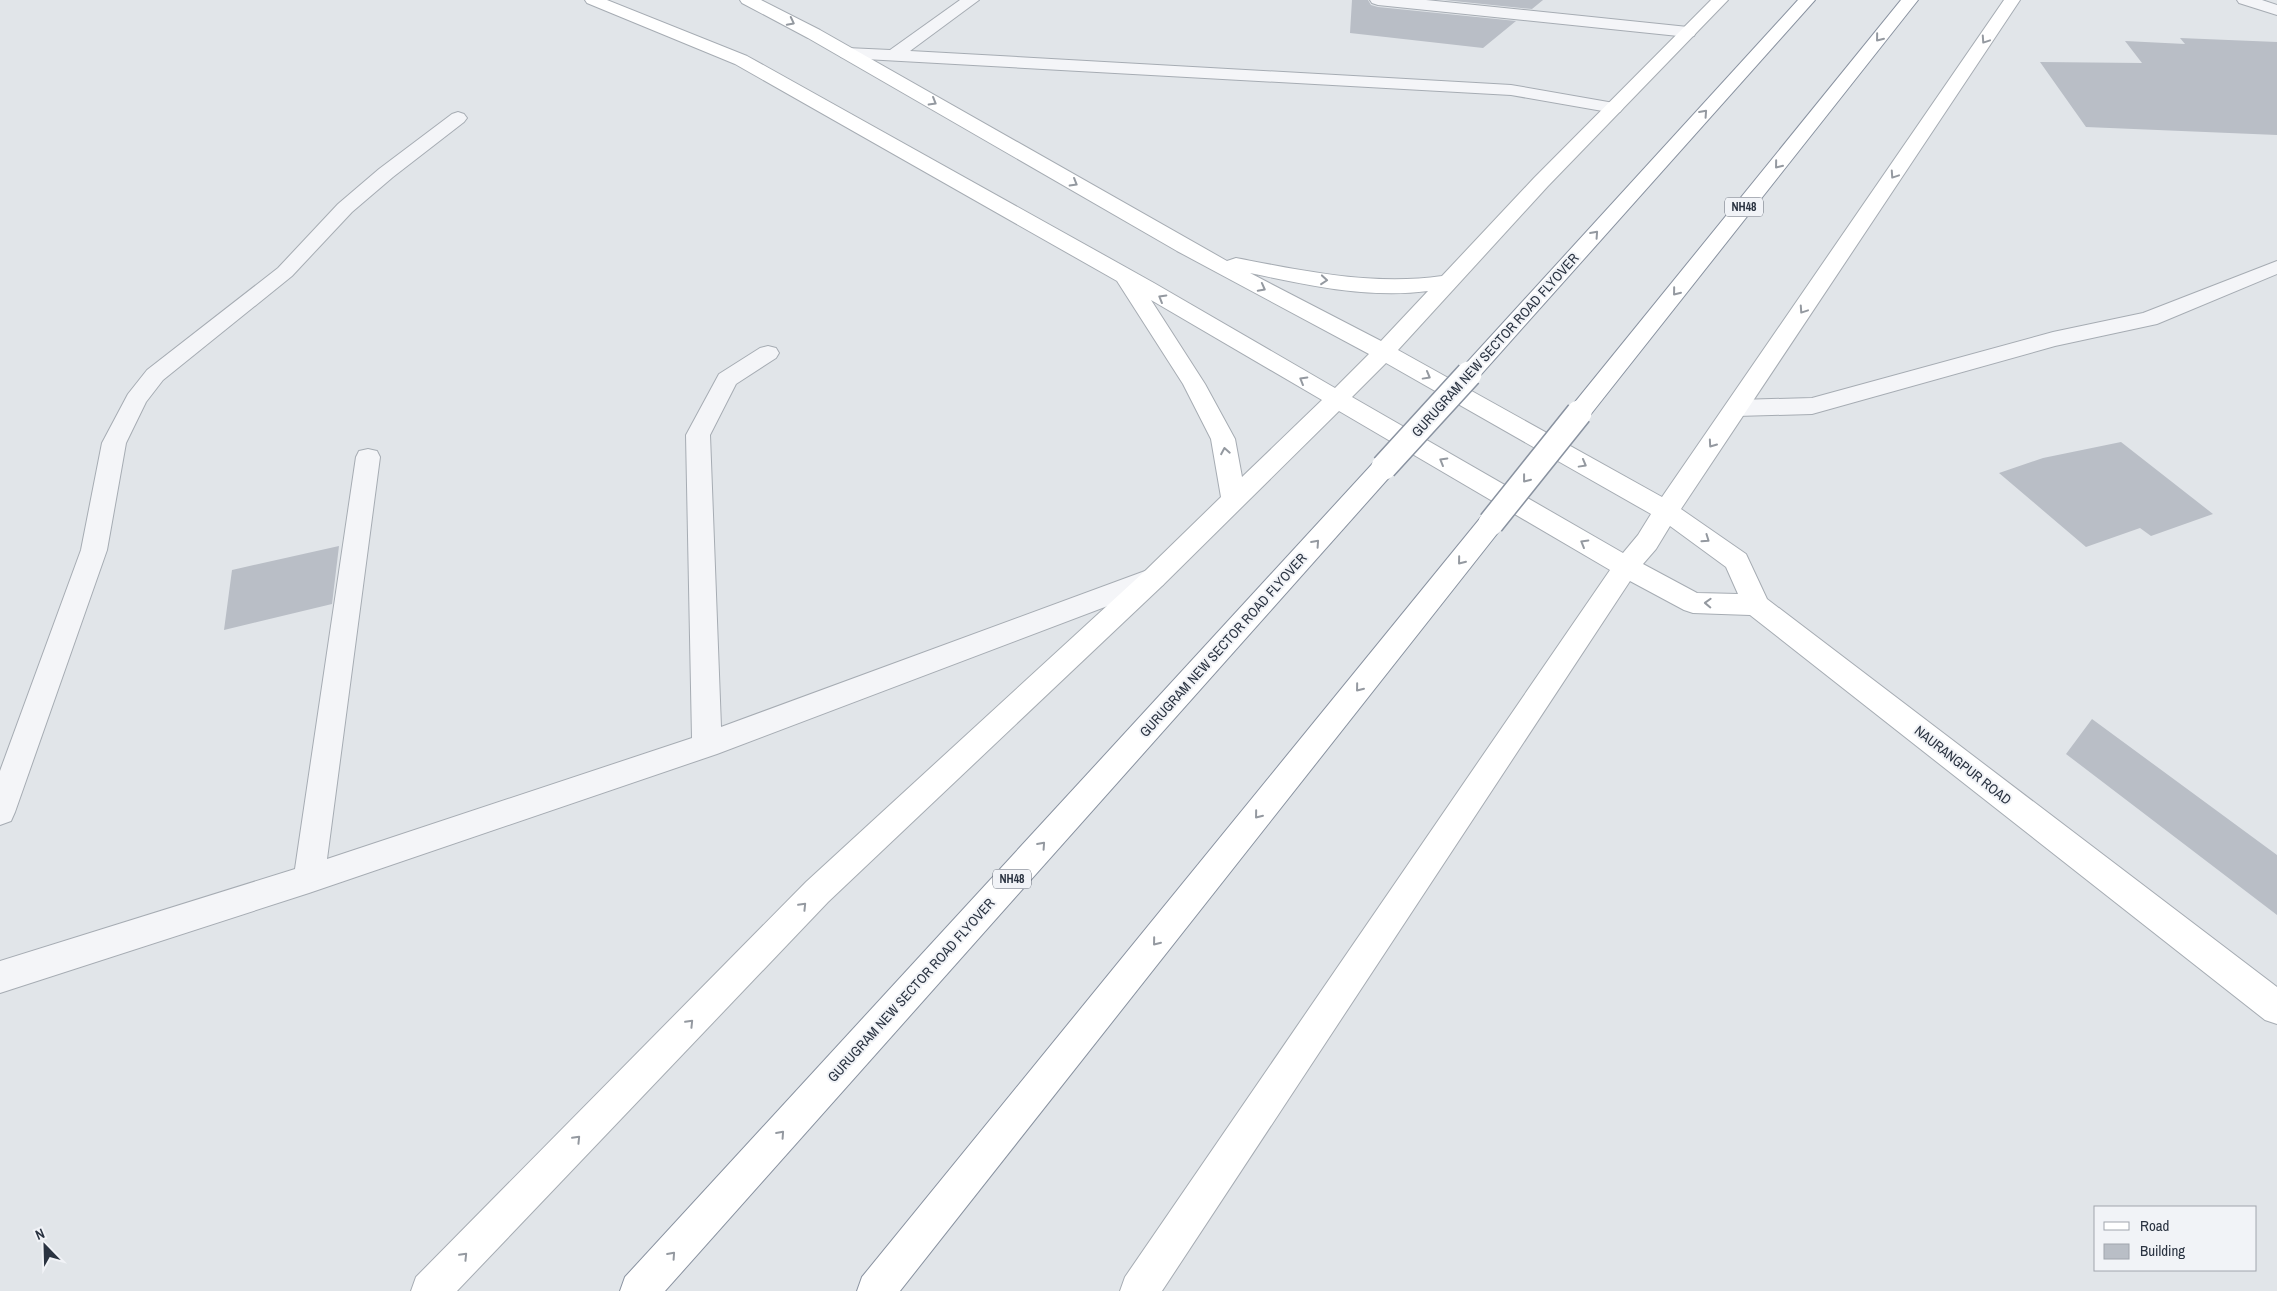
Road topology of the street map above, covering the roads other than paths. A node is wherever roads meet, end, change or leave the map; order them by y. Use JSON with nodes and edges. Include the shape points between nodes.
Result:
{"nodes":[{"id":1,"x":593,"y":0,"type":"edge"},
{"id":2,"x":971,"y":0,"type":"edge"},
{"id":3,"x":1378,"y":0,"type":"edge"},
{"id":4,"x":1720,"y":0,"type":"edge"},
{"id":5,"x":1807,"y":0,"type":"edge"},
{"id":6,"x":1910,"y":0,"type":"edge"},
{"id":7,"x":2012,"y":0,"type":"edge"},
{"id":8,"x":2246,"y":0,"type":"edge"},
{"id":9,"x":752,"y":1,"type":"edge"},
{"id":10,"x":2277,"y":10,"type":"edge"},
{"id":11,"x":1688,"y":32,"type":"junction"},
{"id":12,"x":846,"y":53,"type":"junction"},
{"id":13,"x":894,"y":55,"type":"junction"},
{"id":14,"x":1614,"y":108,"type":"junction"},
{"id":15,"x":458,"y":118,"type":"dead end"},
{"id":16,"x":1207,"y":259,"type":"junction"},
{"id":17,"x":2277,"y":267,"type":"edge"},
{"id":18,"x":1126,"y":277,"type":"junction"},
{"id":19,"x":1448,"y":282,"type":"junction"},
{"id":20,"x":1384,"y":352,"type":"junction"},
{"id":21,"x":768,"y":353,"type":"dead end"},
{"id":22,"x":1337,"y":399,"type":"junction"},
{"id":23,"x":1737,"y":408,"type":"junction"},
{"id":24,"x":368,"y":457,"type":"dead end"},
{"id":25,"x":1234,"y":500,"type":"junction"},
{"id":26,"x":1666,"y":511,"type":"junction"},
{"id":27,"x":1626,"y":567,"type":"junction"},
{"id":28,"x":1154,"y":578,"type":"junction"},
{"id":29,"x":1756,"y":605,"type":"junction"},
{"id":30,"x":707,"y":745,"type":"junction"},
{"id":31,"x":0,"y":812,"type":"edge"},
{"id":32,"x":309,"y":879,"type":"junction"},
{"id":33,"x":0,"y":977,"type":"edge"},
{"id":34,"x":2277,"y":1008,"type":"edge"},
{"id":35,"x":430,"y":1291,"type":"edge"},
{"id":36,"x":639,"y":1291,"type":"edge"},
{"id":37,"x":876,"y":1291,"type":"edge"},
{"id":38,"x":1139,"y":1291,"type":"edge"}],
"edges":[{"from":1,"to":18,"type":"main road","via":[[741,60]]},
{"from":2,"to":13,"type":"street"},
{"from":3,"to":11,"type":"street"},
{"from":4,"to":11,"type":"main road"},
{"from":36,"to":5,"type":"main road","name":"GURUGRAM NEW SECTOR ROAD FLYOVER","number":"NH48","one_way":true,"bridge":true},
{"from":6,"to":37,"type":"main road","number":"NH48","one_way":true,"bridge":true},
{"from":7,"to":23,"type":"main road","one_way":true},
{"from":8,"to":10,"type":"street"},
{"from":9,"to":12,"type":"main road","one_way":true},
{"from":11,"to":14,"type":"main road"},
{"from":12,"to":13,"type":"street"},
{"from":12,"to":16,"type":"main road","one_way":true},
{"from":13,"to":14,"type":"street","via":[[1511,90]]},
{"from":14,"to":19,"type":"main road"},
{"from":15,"to":31,"type":"street","via":[[345,208],[285,272],[162,369],[136,398],[114,443],[94,550]]},
{"from":16,"to":19,"type":"main road","one_way":true,"via":[[1309,278],[1404,287]]},
{"from":16,"to":20,"type":"main road","one_way":true},
{"from":17,"to":23,"type":"street","via":[[2149,319],[2053,340],[1812,406]]},
{"from":22,"to":18,"type":"main road","one_way":true},
{"from":25,"to":18,"type":"main road","one_way":true,"via":[[1223,439],[1194,384]]},
{"from":19,"to":20,"type":"main road"},
{"from":20,"to":22,"type":"main road"},
{"from":20,"to":26,"type":"main road","one_way":true},
{"from":21,"to":30,"type":"street","via":[[727,379],[698,435]]},
{"from":22,"to":25,"type":"main road"},
{"from":27,"to":22,"type":"main road","one_way":true},
{"from":23,"to":26,"type":"main road","one_way":true},
{"from":24,"to":32,"type":"street"},
{"from":25,"to":28,"type":"main road"},
{"from":26,"to":27,"type":"main road","via":[[1647,542]]},
{"from":26,"to":29,"type":"main road","one_way":true,"via":[[1738,561]]},
{"from":29,"to":27,"type":"main road","one_way":true,"via":[[1693,603]]},
{"from":27,"to":38,"type":"main road"},
{"from":28,"to":30,"type":"street"},
{"from":35,"to":28,"type":"main road","one_way":true,"via":[[818,892]]},
{"from":29,"to":34,"type":"main road","name":"NAURANGPUR ROAD"},
{"from":30,"to":32,"type":"street"},
{"from":32,"to":33,"type":"street"}]}
